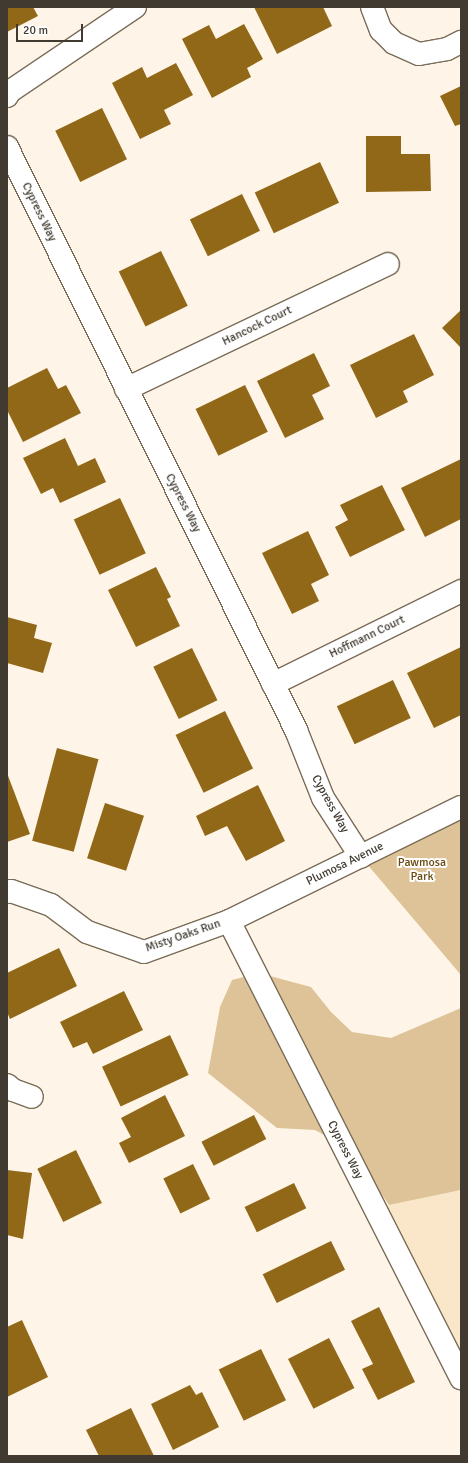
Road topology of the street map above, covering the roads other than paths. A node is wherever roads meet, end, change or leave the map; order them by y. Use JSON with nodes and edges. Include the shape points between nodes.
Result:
{"nodes":[{"id":1,"x":135,"y":7,"type":"edge"},
{"id":2,"x":372,"y":7,"type":"edge"},
{"id":3,"x":461,"y":42,"type":"edge"},
{"id":4,"x":7,"y":96,"type":"edge"},
{"id":5,"x":7,"y":147,"type":"edge"},
{"id":6,"x":388,"y":264,"type":"dead end"},
{"id":7,"x":126,"y":389,"type":"junction"},
{"id":8,"x":461,"y":591,"type":"edge"},
{"id":9,"x":273,"y":684,"type":"junction"},
{"id":10,"x":461,"y":808,"type":"edge"},
{"id":11,"x":361,"y":857,"type":"junction"},
{"id":12,"x":7,"y":892,"type":"edge"},
{"id":13,"x":229,"y":921,"type":"junction"},
{"id":14,"x":7,"y":1085,"type":"edge"},
{"id":15,"x":32,"y":1097,"type":"dead end"},
{"id":16,"x":461,"y":1378,"type":"edge"}],
"edges":[{"from":1,"to":4,"type":"street","via":[[9,92]]},
{"from":2,"to":3,"type":"street","via":[[381,30],[394,43],[419,54],[447,50]]},
{"from":5,"to":7,"type":"street","name":"Cypress Way"},
{"from":6,"to":7,"type":"street","name":"Hancock Court"},
{"from":7,"to":9,"type":"street","name":"Cypress Way"},
{"from":8,"to":9,"type":"street","name":"Hoffmann Court"},
{"from":9,"to":11,"type":"street","name":"Cypress Way","via":[[296,730],[323,798]]},
{"from":10,"to":11,"type":"street","name":"Plumosa Avenue"},
{"from":11,"to":13,"type":"street","name":"Plumosa Avenue"},
{"from":12,"to":13,"type":"street","name":"Misty Oaks Run","via":[[11,891],[51,905],[87,932],[144,952]]},
{"from":13,"to":16,"type":"street","name":"Cypress Way"},
{"from":14,"to":15,"type":"street"}]}
